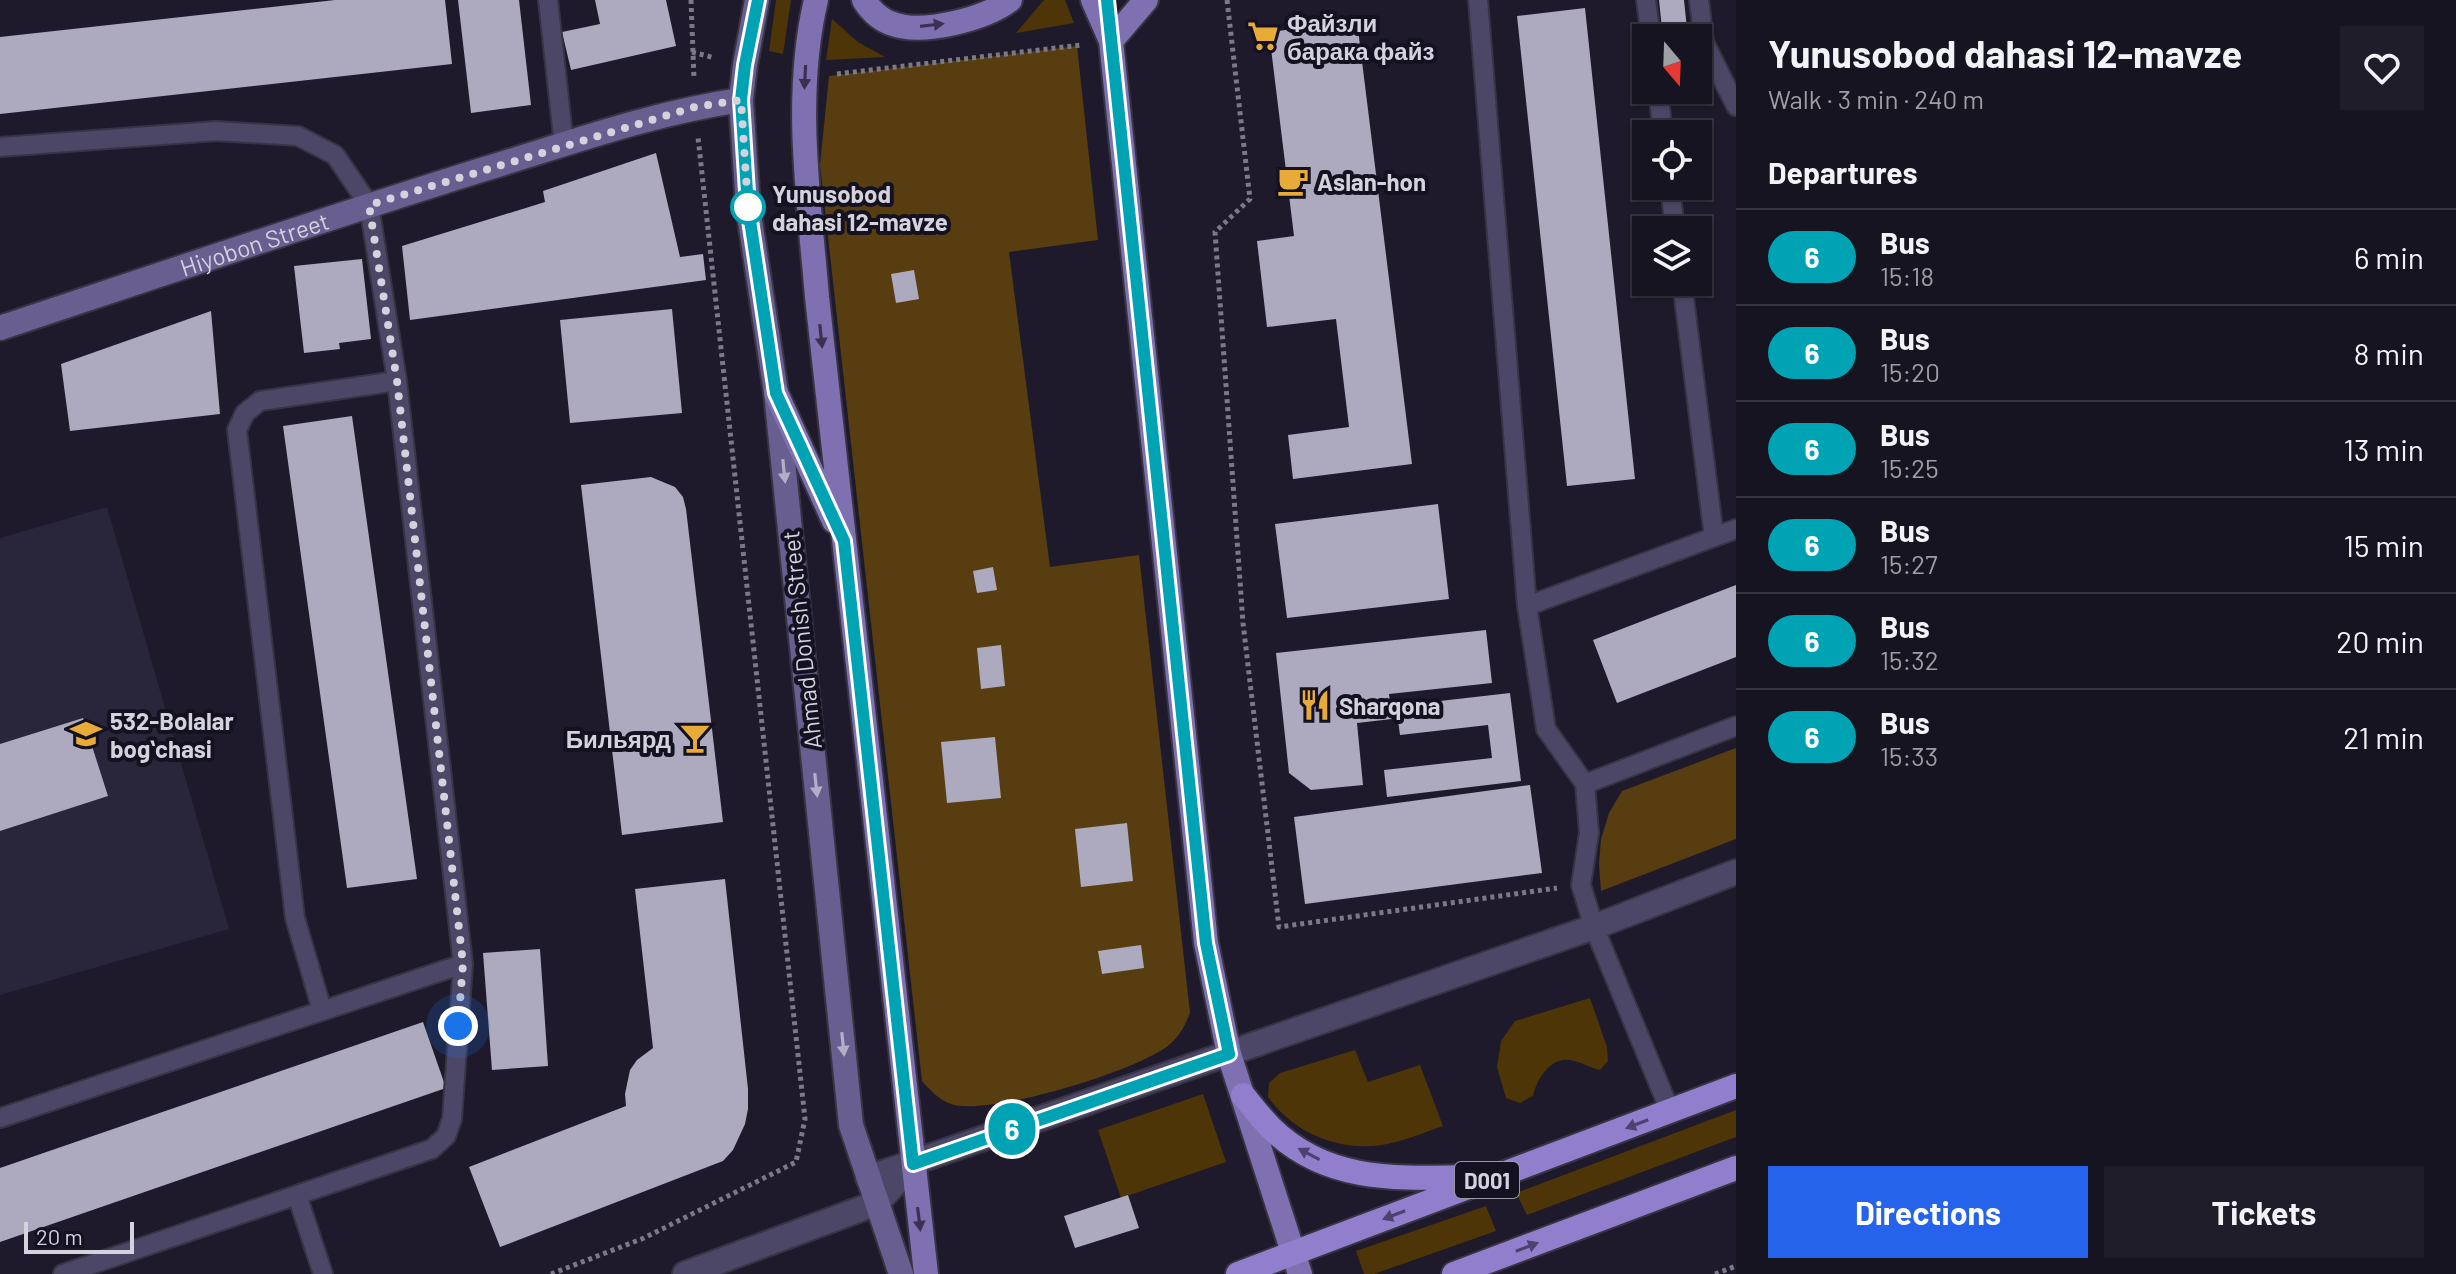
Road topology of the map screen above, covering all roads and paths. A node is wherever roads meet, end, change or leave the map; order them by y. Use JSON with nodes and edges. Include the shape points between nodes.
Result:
{"nodes":[{"id":1,"x":548,"y":0,"type":"edge"},
{"id":2,"x":691,"y":0,"type":"edge"},
{"id":3,"x":757,"y":0,"type":"edge"},
{"id":4,"x":816,"y":0,"type":"edge"},
{"id":5,"x":864,"y":0,"type":"edge"},
{"id":6,"x":1010,"y":0,"type":"edge"},
{"id":7,"x":1093,"y":0,"type":"edge"},
{"id":8,"x":1107,"y":0,"type":"edge"},
{"id":9,"x":1146,"y":0,"type":"edge"},
{"id":10,"x":1227,"y":0,"type":"edge"},
{"id":11,"x":1478,"y":0,"type":"edge"},
{"id":12,"x":1646,"y":0,"type":"edge"},
{"id":13,"x":1699,"y":0,"type":"edge"},
{"id":14,"x":1649,"y":24,"type":"edge"},
{"id":15,"x":1111,"y":41,"type":"junction"},
{"id":16,"x":804,"y":78,"type":"junction"},
{"id":17,"x":741,"y":100,"type":"junction"},
{"id":18,"x":1736,"y":106,"type":"edge"},
{"id":19,"x":695,"y":107,"type":"junction"},
{"id":20,"x":564,"y":145,"type":"junction"},
{"id":21,"x":0,"y":147,"type":"edge"},
{"id":22,"x":369,"y":205,"type":"junction"},
{"id":23,"x":1684,"y":296,"type":"edge"},
{"id":24,"x":0,"y":328,"type":"edge"},
{"id":25,"x":397,"y":381,"type":"junction"},
{"id":26,"x":776,"y":393,"type":"junction"},
{"id":27,"x":1736,"y":529,"type":"edge"},
{"id":28,"x":1714,"y":537,"type":"junction"},
{"id":29,"x":844,"y":541,"type":"junction"},
{"id":30,"x":1527,"y":606,"type":"junction"},
{"id":31,"x":1736,"y":726,"type":"edge"},
{"id":32,"x":1585,"y":784,"type":"junction"},
{"id":33,"x":1736,"y":872,"type":"edge"},
{"id":34,"x":1581,"y":885,"type":"junction"},
{"id":35,"x":1594,"y":927,"type":"junction"},
{"id":36,"x":463,"y":964,"type":"junction"},
{"id":37,"x":322,"y":1010,"type":"junction"},
{"id":38,"x":1229,"y":1054,"type":"junction"},
{"id":39,"x":1736,"y":1086,"type":"edge"},
{"id":40,"x":1243,"y":1095,"type":"junction"},
{"id":41,"x":1670,"y":1111,"type":"junction"},
{"id":42,"x":0,"y":1118,"type":"edge"},
{"id":43,"x":913,"y":1164,"type":"junction"},
{"id":44,"x":1736,"y":1168,"type":"edge"},
{"id":45,"x":1495,"y":1177,"type":"junction"},
{"id":46,"x":868,"y":1178,"type":"junction"},
{"id":47,"x":297,"y":1195,"type":"junction"},
{"id":48,"x":877,"y":1203,"type":"junction"},
{"id":49,"x":1297,"y":1264,"type":"edge"},
{"id":50,"x":1736,"y":1266,"type":"edge"},
{"id":51,"x":63,"y":1274,"type":"edge"},
{"id":52,"x":323,"y":1274,"type":"edge"},
{"id":53,"x":551,"y":1274,"type":"edge"},
{"id":54,"x":685,"y":1274,"type":"edge"},
{"id":55,"x":901,"y":1274,"type":"edge"},
{"id":56,"x":926,"y":1274,"type":"edge"},
{"id":57,"x":1238,"y":1274,"type":"edge"},
{"id":58,"x":1454,"y":1274,"type":"edge"},
{"id":59,"x":1715,"y":1274,"type":"edge"}],
"edges":[{"from":1,"to":20,"type":"lane"},
{"from":2,"to":19,"type":"path"},
{"from":3,"to":17,"type":"street","name":"Ahmad Donish Street"},
{"from":4,"to":16,"type":"main road"},
{"from":5,"to":6,"type":"main road","one_way":true,"via":[[882,19],[915,27],[979,16]]},
{"from":7,"to":15,"type":"main road"},
{"from":8,"to":15,"type":"street"},
{"from":9,"to":15,"type":"main road"},
{"from":10,"to":34,"type":"path","via":[[1250,199],[1215,232],[1243,623],[1279,927]]},
{"from":11,"to":30,"type":"lane"},
{"from":12,"to":14,"type":"lane"},
{"from":13,"to":18,"type":"lane","via":[[1704,42]]},
{"from":15,"to":16,"type":"path"},
{"from":15,"to":38,"type":"main road","via":[[1206,943]]},
{"from":16,"to":29,"type":"main road","one_way":true,"via":[[817,297]]},
{"from":17,"to":19,"type":"street","name":"Hiyobon Street"},
{"from":17,"to":26,"type":"street","name":"Ahmad Donish Street","via":[[748,207]]},
{"from":19,"to":20,"type":"street","name":"Hiyobon Street"},
{"from":19,"to":53,"type":"path","via":[[805,1119],[796,1162],[644,1238]]},
{"from":20,"to":22,"type":"street","name":"Hiyobon Street"},
{"from":21,"to":22,"type":"lane","via":[[216,131],[298,136],[335,155]]},
{"from":22,"to":24,"type":"street","name":"Hiyobon Street"},
{"from":22,"to":25,"type":"lane"},
{"from":23,"to":28,"type":"lane"},
{"from":25,"to":36,"type":"lane"},
{"from":25,"to":37,"type":"lane","via":[[260,401],[245,413],[237,430],[295,918]]},
{"from":26,"to":29,"type":"main road"},
{"from":26,"to":46,"type":"street","name":"Ahmad Donish Street","one_way":true,"via":[[851,1125]]},
{"from":27,"to":28,"type":"lane"},
{"from":28,"to":30,"type":"lane"},
{"from":29,"to":43,"type":"main road"},
{"from":30,"to":32,"type":"lane","via":[[1546,729]]},
{"from":31,"to":32,"type":"lane"},
{"from":32,"to":34,"type":"lane","via":[[1589,833]]},
{"from":33,"to":35,"type":"street"},
{"from":34,"to":35,"type":"lane"},
{"from":35,"to":38,"type":"street"},
{"from":35,"to":41,"type":"lane"},
{"from":36,"to":37,"type":"lane"},
{"from":36,"to":47,"type":"lane","via":[[452,1119],[446,1136],[432,1149]]},
{"from":37,"to":42,"type":"lane"},
{"from":38,"to":40,"type":"main road"},
{"from":38,"to":43,"type":"street"},
{"from":39,"to":41,"type":"highway","number":"D001"},
{"from":45,"to":40,"type":"highway","one_way":true,"via":[[1383,1178],[1343,1169],[1289,1142]]},
{"from":40,"to":49,"type":"main road"},
{"from":41,"to":45,"type":"highway","number":"D001","one_way":true},
{"from":43,"to":46,"type":"street"},
{"from":43,"to":48,"type":"street"},
{"from":43,"to":56,"type":"main road","one_way":true},
{"from":58,"to":44,"type":"highway","one_way":true},
{"from":45,"to":49,"type":"highway","number":"D001","one_way":true},
{"from":46,"to":48,"type":"street","name":"Ahmad Donish Street"},
{"from":47,"to":51,"type":"lane"},
{"from":47,"to":52,"type":"lane"},
{"from":48,"to":54,"type":"street"},
{"from":48,"to":55,"type":"street","name":"Ahmad Donish Street"},
{"from":49,"to":57,"type":"highway","number":"D001"},
{"from":50,"to":59,"type":"path"}]}
